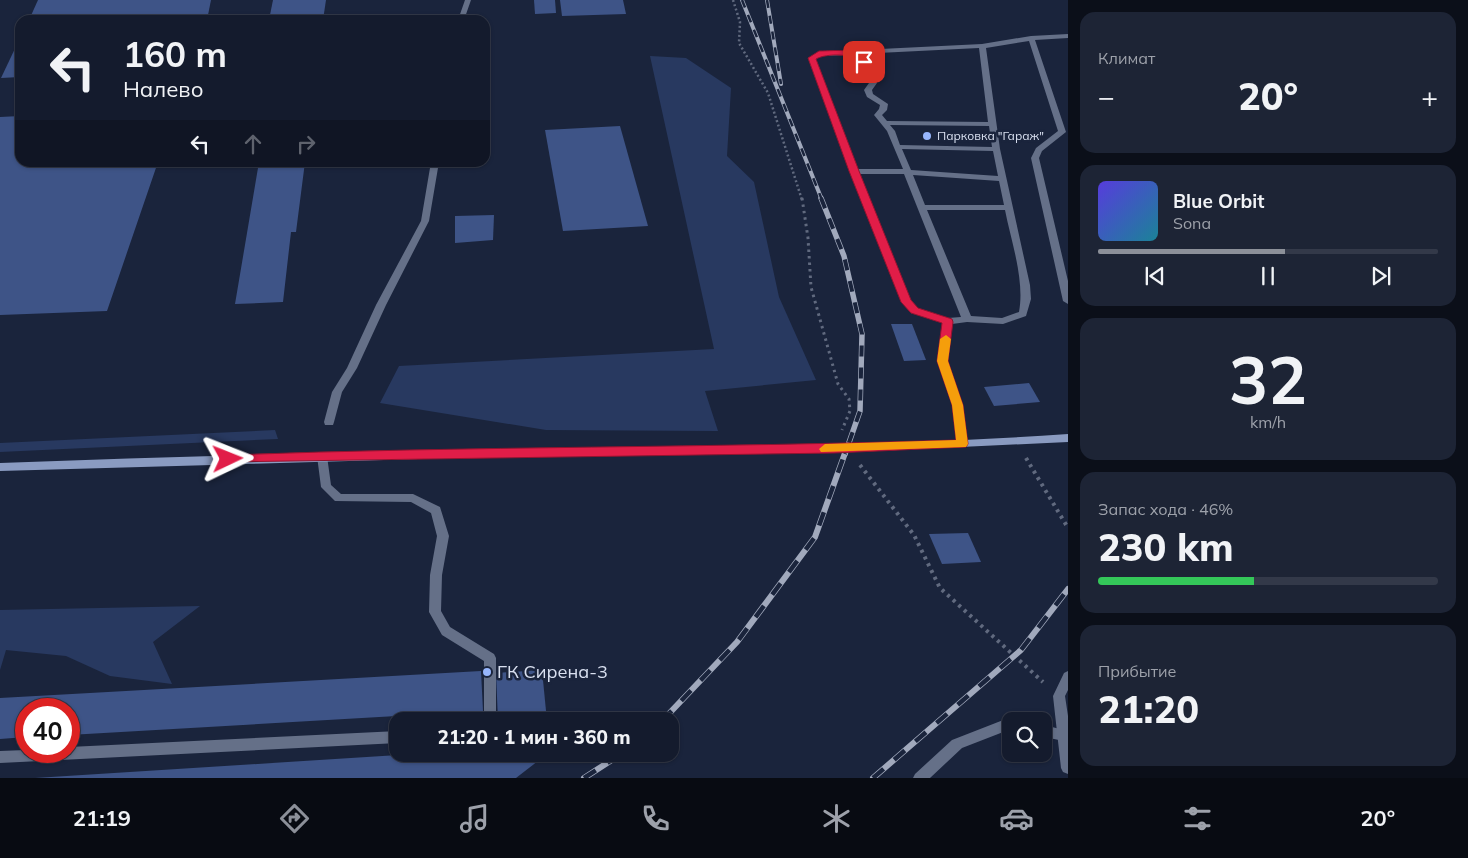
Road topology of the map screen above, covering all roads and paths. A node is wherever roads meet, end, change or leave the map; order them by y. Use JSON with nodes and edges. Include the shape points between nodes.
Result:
{"nodes":[{"id":1,"x":468,"y":0,"type":"edge"},
{"id":2,"x":733,"y":0,"type":"edge"},
{"id":3,"x":463,"y":15,"type":"edge"},
{"id":4,"x":1068,"y":36,"type":"edge"},
{"id":5,"x":1032,"y":38,"type":"junction"},
{"id":6,"x":982,"y":46,"type":"junction"},
{"id":7,"x":850,"y":54,"type":"junction"},
{"id":8,"x":883,"y":123,"type":"junction"},
{"id":9,"x":993,"y":124,"type":"junction"},
{"id":10,"x":897,"y":147,"type":"junction"},
{"id":11,"x":996,"y":149,"type":"junction"},
{"id":12,"x":434,"y":167,"type":"edge"},
{"id":13,"x":854,"y":171,"type":"junction"},
{"id":14,"x":908,"y":172,"type":"junction"},
{"id":15,"x":1003,"y":179,"type":"junction"},
{"id":16,"x":1009,"y":207,"type":"junction"},
{"id":17,"x":922,"y":208,"type":"junction"},
{"id":18,"x":1068,"y":301,"type":"edge"},
{"id":19,"x":967,"y":320,"type":"junction"},
{"id":20,"x":948,"y":322,"type":"junction"},
{"id":21,"x":329,"y":422,"type":"dead end"},
{"id":22,"x":1068,"y":438,"type":"edge"},
{"id":23,"x":962,"y":444,"type":"junction"},
{"id":24,"x":846,"y":448,"type":"junction"},
{"id":25,"x":834,"y":449,"type":"junction"},
{"id":26,"x":322,"y":456,"type":"junction"},
{"id":27,"x":0,"y":467,"type":"edge"},
{"id":28,"x":1068,"y":676,"type":"edge"},
{"id":29,"x":1059,"y":696,"type":"junction"},
{"id":30,"x":490,"y":712,"type":"edge"},
{"id":31,"x":1002,"y":726,"type":"edge"},
{"id":32,"x":1052,"y":733,"type":"edge"},
{"id":33,"x":1064,"y":735,"type":"junction"},
{"id":34,"x":389,"y":737,"type":"edge"},
{"id":35,"x":0,"y":757,"type":"edge"},
{"id":36,"x":1068,"y":768,"type":"edge"},
{"id":37,"x":920,"y":778,"type":"edge"}],
"edges":[{"from":1,"to":3,"type":"street"},
{"from":2,"to":25,"type":"path","via":[[740,22],[739,43],[768,93],[804,206],[811,287],[838,384],[849,399],[850,411]]},
{"from":4,"to":5,"type":"street"},
{"from":5,"to":6,"type":"street"},
{"from":5,"to":18,"type":"street","via":[[1062,132],[1034,158]]},
{"from":6,"to":7,"type":"street"},
{"from":6,"to":9,"type":"street"},
{"from":7,"to":8,"type":"street","via":[[862,58],[861,73],[872,78],[873,83],[868,90],[884,104],[878,115]]},
{"from":7,"to":13,"type":"street","via":[[819,54],[812,58]]},
{"from":8,"to":9,"type":"street"},
{"from":8,"to":10,"type":"street","via":[[891,131]]},
{"from":9,"to":11,"type":"street"},
{"from":10,"to":11,"type":"street"},
{"from":10,"to":14,"type":"street"},
{"from":11,"to":15,"type":"street"},
{"from":12,"to":21,"type":"street","via":[[425,221],[337,392]]},
{"from":13,"to":14,"type":"street"},
{"from":13,"to":20,"type":"street","via":[[906,302],[914,311]]},
{"from":14,"to":15,"type":"street"},
{"from":14,"to":17,"type":"street"},
{"from":15,"to":16,"type":"street"},
{"from":16,"to":17,"type":"street"},
{"from":16,"to":19,"type":"street","via":[[1025,285],[1023,314],[1004,321]]},
{"from":17,"to":19,"type":"street"},
{"from":19,"to":20,"type":"street"},
{"from":20,"to":23,"type":"street","via":[[942,361],[958,405]]},
{"from":22,"to":23,"type":"street"},
{"from":23,"to":24,"type":"street"},
{"from":24,"to":25,"type":"street"},
{"from":24,"to":29,"type":"path","via":[[914,535],[940,588]]},
{"from":25,"to":26,"type":"street"},
{"from":26,"to":27,"type":"street"},
{"from":26,"to":30,"type":"street","via":[[326,487],[339,498],[413,498],[436,510],[444,536],[436,575],[435,612],[446,631],[490,658]]},
{"from":28,"to":29,"type":"street"},
{"from":29,"to":33,"type":"street"},
{"from":31,"to":37,"type":"street","via":[[957,744]]},
{"from":32,"to":33,"type":"street"},
{"from":33,"to":36,"type":"street"},
{"from":34,"to":35,"type":"street"}]}
